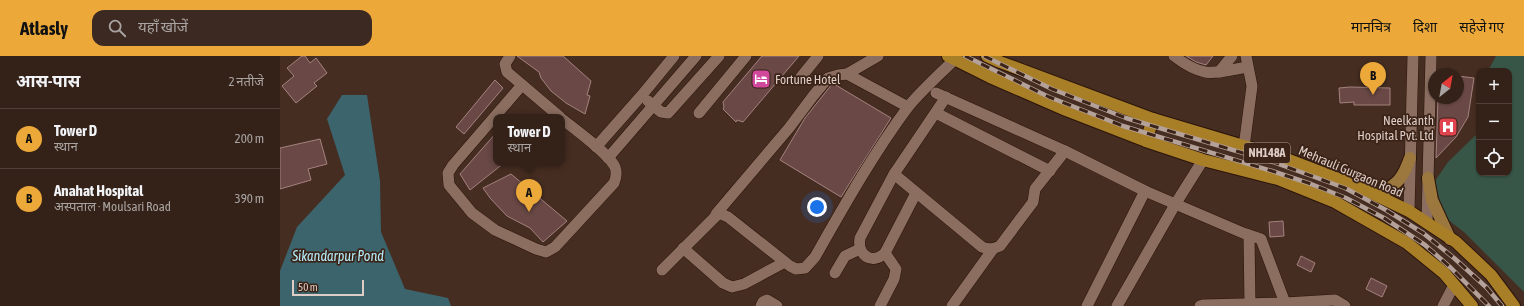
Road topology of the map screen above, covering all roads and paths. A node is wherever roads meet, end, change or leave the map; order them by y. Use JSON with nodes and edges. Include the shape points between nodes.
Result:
{"nodes":[{"id":1,"x":510,"y":56,"type":"edge"},
{"id":2,"x":674,"y":56,"type":"edge"},
{"id":3,"x":696,"y":56,"type":"edge"},
{"id":4,"x":719,"y":56,"type":"edge"},
{"id":5,"x":746,"y":56,"type":"edge"},
{"id":6,"x":818,"y":56,"type":"edge"},
{"id":7,"x":878,"y":56,"type":"edge"},
{"id":8,"x":987,"y":56,"type":"edge"},
{"id":9,"x":1174,"y":56,"type":"edge"},
{"id":10,"x":1232,"y":56,"type":"edge"},
{"id":11,"x":1413,"y":56,"type":"edge"},
{"id":12,"x":1431,"y":56,"type":"edge"},
{"id":13,"x":952,"y":58,"type":"edge"},
{"id":14,"x":1247,"y":61,"type":"edge"},
{"id":15,"x":1219,"y":72,"type":"junction"},
{"id":16,"x":847,"y":74,"type":"junction"},
{"id":17,"x":801,"y":77,"type":"dead end"},
{"id":18,"x":522,"y":85,"type":"junction"},
{"id":19,"x":642,"y":95,"type":"junction"},
{"id":20,"x":654,"y":105,"type":"junction"},
{"id":21,"x":908,"y":107,"type":"junction"},
{"id":22,"x":699,"y":113,"type":"dead end"},
{"id":23,"x":936,"y":113,"type":"junction"},
{"id":24,"x":497,"y":114,"type":"edge"},
{"id":25,"x":556,"y":114,"type":"edge"},
{"id":26,"x":493,"y":118,"type":"edge"},
{"id":27,"x":1153,"y":119,"type":"junction"},
{"id":28,"x":565,"y":121,"type":"edge"},
{"id":29,"x":1146,"y":141,"type":"junction"},
{"id":30,"x":596,"y":147,"type":"junction"},
{"id":31,"x":1244,"y":147,"type":"junction"},
{"id":32,"x":1065,"y":151,"type":"junction"},
{"id":33,"x":608,"y":158,"type":"junction"},
{"id":34,"x":1410,"y":158,"type":"junction"},
{"id":35,"x":1202,"y":160,"type":"junction"},
{"id":36,"x":1050,"y":171,"type":"junction"},
{"id":37,"x":894,"y":174,"type":"junction"},
{"id":38,"x":1428,"y":178,"type":"junction"},
{"id":39,"x":1145,"y":191,"type":"junction"},
{"id":40,"x":916,"y":192,"type":"junction"},
{"id":41,"x":1378,"y":196,"type":"junction"},
{"id":42,"x":1176,"y":203,"type":"junction"},
{"id":43,"x":1409,"y":211,"type":"junction"},
{"id":44,"x":716,"y":214,"type":"junction"},
{"id":45,"x":1426,"y":222,"type":"junction"},
{"id":46,"x":1249,"y":235,"type":"junction"},
{"id":47,"x":1450,"y":238,"type":"junction"},
{"id":48,"x":683,"y":248,"type":"junction"},
{"id":49,"x":860,"y":249,"type":"junction"},
{"id":50,"x":993,"y":249,"type":"junction"},
{"id":51,"x":884,"y":253,"type":"junction"},
{"id":52,"x":785,"y":262,"type":"junction"},
{"id":53,"x":662,"y":270,"type":"dead end"},
{"id":54,"x":835,"y":273,"type":"dead end"},
{"id":55,"x":1454,"y":285,"type":"junction"},
{"id":56,"x":1285,"y":303,"type":"junction"},
{"id":57,"x":1250,"y":304,"type":"junction"},
{"id":58,"x":761,"y":306,"type":"edge"},
{"id":59,"x":777,"y":306,"type":"edge"},
{"id":60,"x":880,"y":306,"type":"edge"},
{"id":61,"x":952,"y":306,"type":"edge"},
{"id":62,"x":1087,"y":306,"type":"edge"},
{"id":63,"x":1117,"y":306,"type":"edge"},
{"id":64,"x":1200,"y":306,"type":"edge"},
{"id":65,"x":1345,"y":306,"type":"edge"},
{"id":66,"x":1443,"y":306,"type":"edge"},
{"id":67,"x":1472,"y":306,"type":"edge"},
{"id":68,"x":1514,"y":306,"type":"edge"}],
"edges":[{"from":1,"to":18,"type":"street","via":[[505,64],[507,72]]},
{"from":2,"to":19,"type":"street"},
{"from":3,"to":20,"type":"street"},
{"from":4,"to":20,"type":"street","via":[[668,113],[661,112]]},
{"from":5,"to":22,"type":"street"},
{"from":6,"to":17,"type":"street"},
{"from":7,"to":16,"type":"street"},
{"from":8,"to":27,"type":"highway","name":"Mehrauli Gurgaon Road","number":"NH148A"},
{"from":9,"to":15,"type":"street","via":[[1201,72]]},
{"from":10,"to":15,"type":"street"},
{"from":11,"to":34,"type":"street"},
{"from":12,"to":38,"type":"street"},
{"from":13,"to":21,"type":"street"},
{"from":13,"to":29,"type":"highway","number":"NH148A","via":[[1066,110]]},
{"from":14,"to":15,"type":"street"},
{"from":14,"to":31,"type":"street","via":[[1252,86]]},
{"from":16,"to":21,"type":"street"},
{"from":16,"to":44,"type":"street","via":[[828,78]]},
{"from":18,"to":24,"type":"street"},
{"from":18,"to":25,"type":"street"},
{"from":19,"to":20,"type":"street"},
{"from":19,"to":30,"type":"street"},
{"from":20,"to":33,"type":"street"},
{"from":21,"to":52,"type":"street","via":[[815,257],[800,270]]},
{"from":23,"to":32,"type":"street","via":[[941,95]]},
{"from":23,"to":36,"type":"street"},
{"from":23,"to":37,"type":"street"},
{"from":26,"to":33,"type":"street","via":[[452,165],[448,173],[450,185],[472,213],[495,230],[541,251],[550,250],[614,183],[616,169]]},
{"from":27,"to":29,"type":"highway"},
{"from":27,"to":31,"type":"highway","name":"Mehrauli Gurgaon Road","number":"NH148A"},
{"from":28,"to":30,"type":"street"},
{"from":29,"to":35,"type":"highway","number":"NH148A"},
{"from":30,"to":33,"type":"street"},
{"from":31,"to":41,"type":"highway","name":"Mehrauli Gurgaon Road","number":"NH148A","via":[[1284,158]]},
{"from":32,"to":36,"type":"street"},
{"from":32,"to":39,"type":"street"},
{"from":34,"to":41,"type":"main road","via":[[1404,174]]},
{"from":34,"to":43,"type":"street"},
{"from":35,"to":42,"type":"street"},
{"from":35,"to":55,"type":"highway","number":"NH148A","via":[[1278,179],[1335,202],[1407,243],[1444,273]]},
{"from":36,"to":50,"type":"street","via":[[1035,189],[1033,202],[1000,246]]},
{"from":37,"to":40,"type":"street"},
{"from":37,"to":49,"type":"street","via":[[860,238]]},
{"from":38,"to":45,"type":"street"},
{"from":38,"to":47,"type":"main road","via":[[1432,200]]},
{"from":39,"to":42,"type":"street"},
{"from":39,"to":62,"type":"street"},
{"from":40,"to":50,"type":"street","via":[[982,247]]},
{"from":40,"to":51,"type":"street"},
{"from":41,"to":43,"type":"highway","name":"Mehrauli Gurgaon Road","number":"NH148A"},
{"from":42,"to":46,"type":"street"},
{"from":42,"to":63,"type":"street"},
{"from":43,"to":45,"type":"highway","name":"Mehrauli Gurgaon Road","number":"NH148A"},
{"from":44,"to":48,"type":"street"},
{"from":44,"to":52,"type":"street","via":[[724,214]]},
{"from":45,"to":47,"type":"highway","name":"Mehrauli Gurgaon Road","number":"NH148A"},
{"from":46,"to":56,"type":"street","via":[[1261,239]]},
{"from":46,"to":57,"type":"street"},
{"from":47,"to":68,"type":"highway","name":"Mehrauli Gurgaon Road","number":"NH148A","via":[[1491,274]]},
{"from":48,"to":52,"type":"street","via":[[723,283],[732,287],[744,284]]},
{"from":48,"to":53,"type":"street"},
{"from":49,"to":51,"type":"street","via":[[871,259]]},
{"from":49,"to":54,"type":"street","via":[[845,256]]},
{"from":50,"to":61,"type":"street"},
{"from":51,"to":60,"type":"street","via":[[896,269]]},
{"from":55,"to":66,"type":"street"},
{"from":55,"to":67,"type":"highway","number":"NH148A"},
{"from":56,"to":57,"type":"street"},
{"from":56,"to":65,"type":"street","via":[[1335,300]]},
{"from":57,"to":64,"type":"street"},
{"from":58,"to":59,"type":"street","via":[[767,300]]}]}
